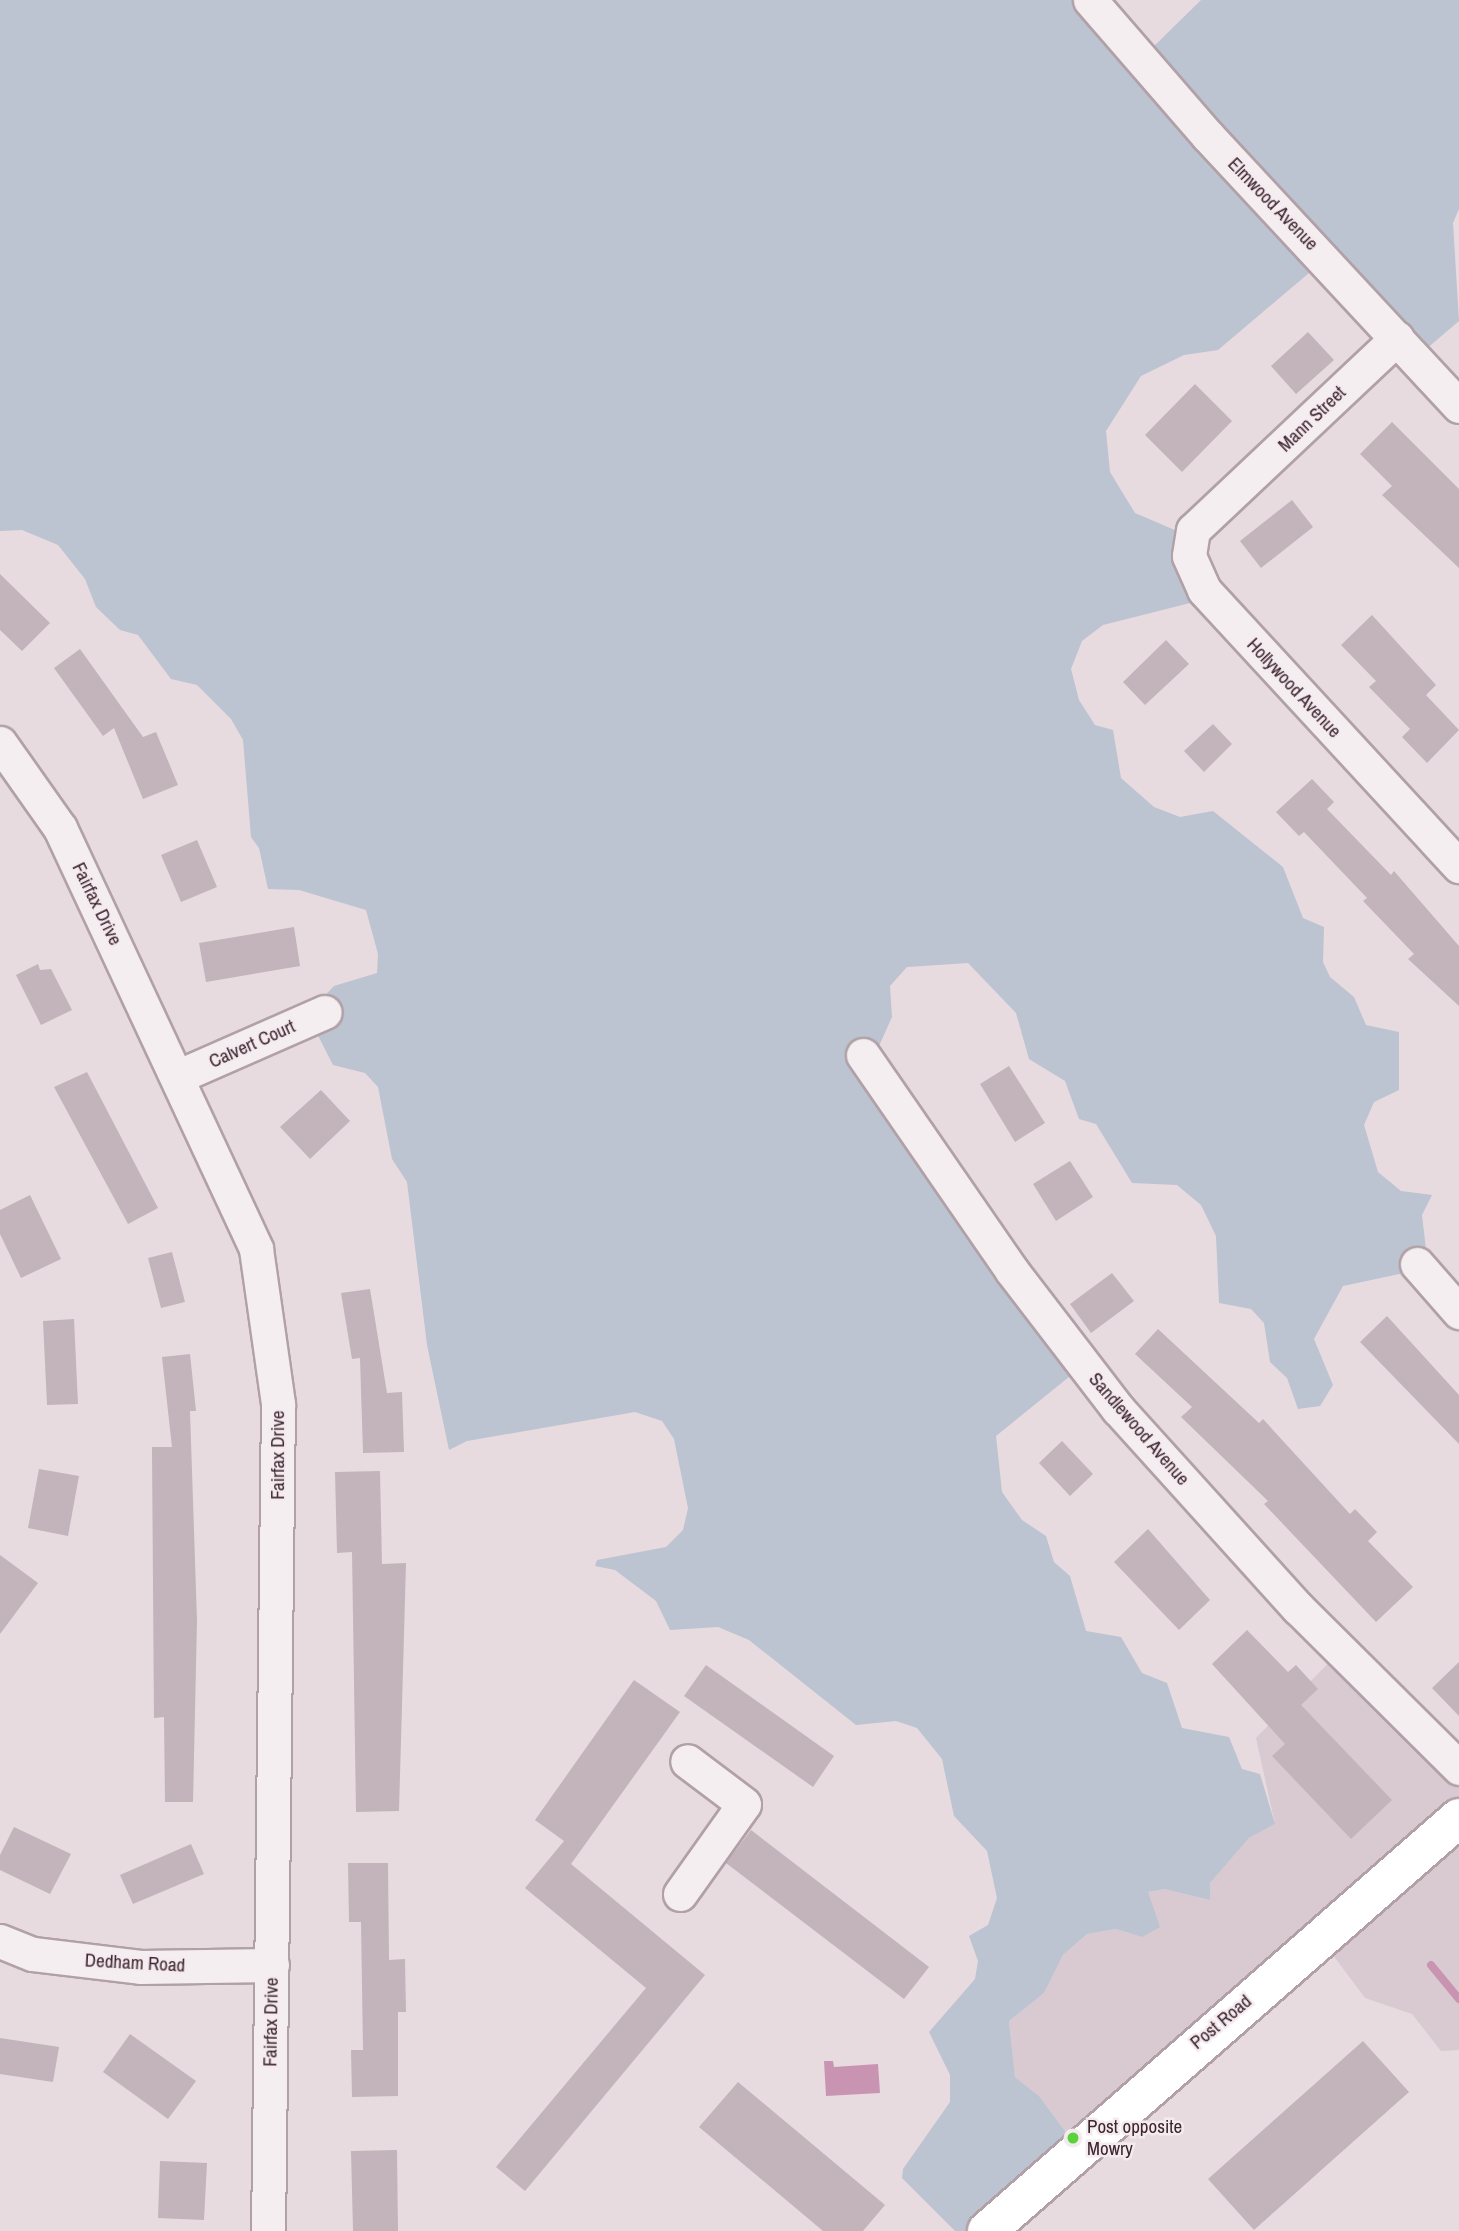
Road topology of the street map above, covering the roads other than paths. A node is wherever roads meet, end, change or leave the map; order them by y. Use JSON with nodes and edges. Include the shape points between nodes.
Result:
{"nodes":[{"id":1,"x":1090,"y":0,"type":"edge"},
{"id":2,"x":1397,"y":338,"type":"junction"},
{"id":3,"x":1459,"y":406,"type":"edge"},
{"id":4,"x":1228,"y":501,"type":"joint"},
{"id":5,"x":2,"y":751,"type":"edge"},
{"id":6,"x":1459,"y":866,"type":"edge"},
{"id":7,"x":325,"y":1012,"type":"dead end"},
{"id":8,"x":863,"y":1055,"type":"dead end"},
{"id":9,"x":179,"y":1076,"type":"junction"},
{"id":10,"x":1417,"y":1264,"type":"dead end"},
{"id":11,"x":1459,"y":1312,"type":"edge"},
{"id":12,"x":687,"y":1761,"type":"dead end"},
{"id":13,"x":1459,"y":1768,"type":"edge"},
{"id":14,"x":1459,"y":1818,"type":"edge"},
{"id":15,"x":680,"y":1894,"type":"dead end"},
{"id":16,"x":0,"y":1941,"type":"edge"},
{"id":17,"x":272,"y":1965,"type":"junction"},
{"id":18,"x":268,"y":2231,"type":"edge"},
{"id":19,"x":987,"y":2231,"type":"edge"}],
"edges":[{"from":1,"to":2,"type":"street","name":"Elmwood Avenue","via":[[1207,135]]},
{"from":2,"to":3,"type":"street","name":"Elmwood Avenue"},
{"from":2,"to":4,"type":"street","name":"Mann Street"},
{"from":4,"to":6,"type":"street","name":"Hollywood Avenue","via":[[1193,530],[1189,556],[1204,590]]},
{"from":5,"to":9,"type":"street","name":"Fairfax Drive","via":[[60,828]]},
{"from":7,"to":9,"type":"street","name":"Calvert Court"},
{"from":8,"to":13,"type":"street","name":"Sandlewood Avenue","via":[[1012,1270],[1118,1409],[1298,1608]]},
{"from":9,"to":17,"type":"street","name":"Fairfax Drive","via":[[256,1249],[278,1404]]},
{"from":10,"to":11,"type":"street"},
{"from":12,"to":15,"type":"street","via":[[744,1804]]},
{"from":14,"to":19,"type":"main road","name":"Post Road"},
{"from":16,"to":17,"type":"street","name":"Dedham Road","via":[[33,1954],[140,1966]]},
{"from":17,"to":18,"type":"street","name":"Fairfax Drive"}]}
